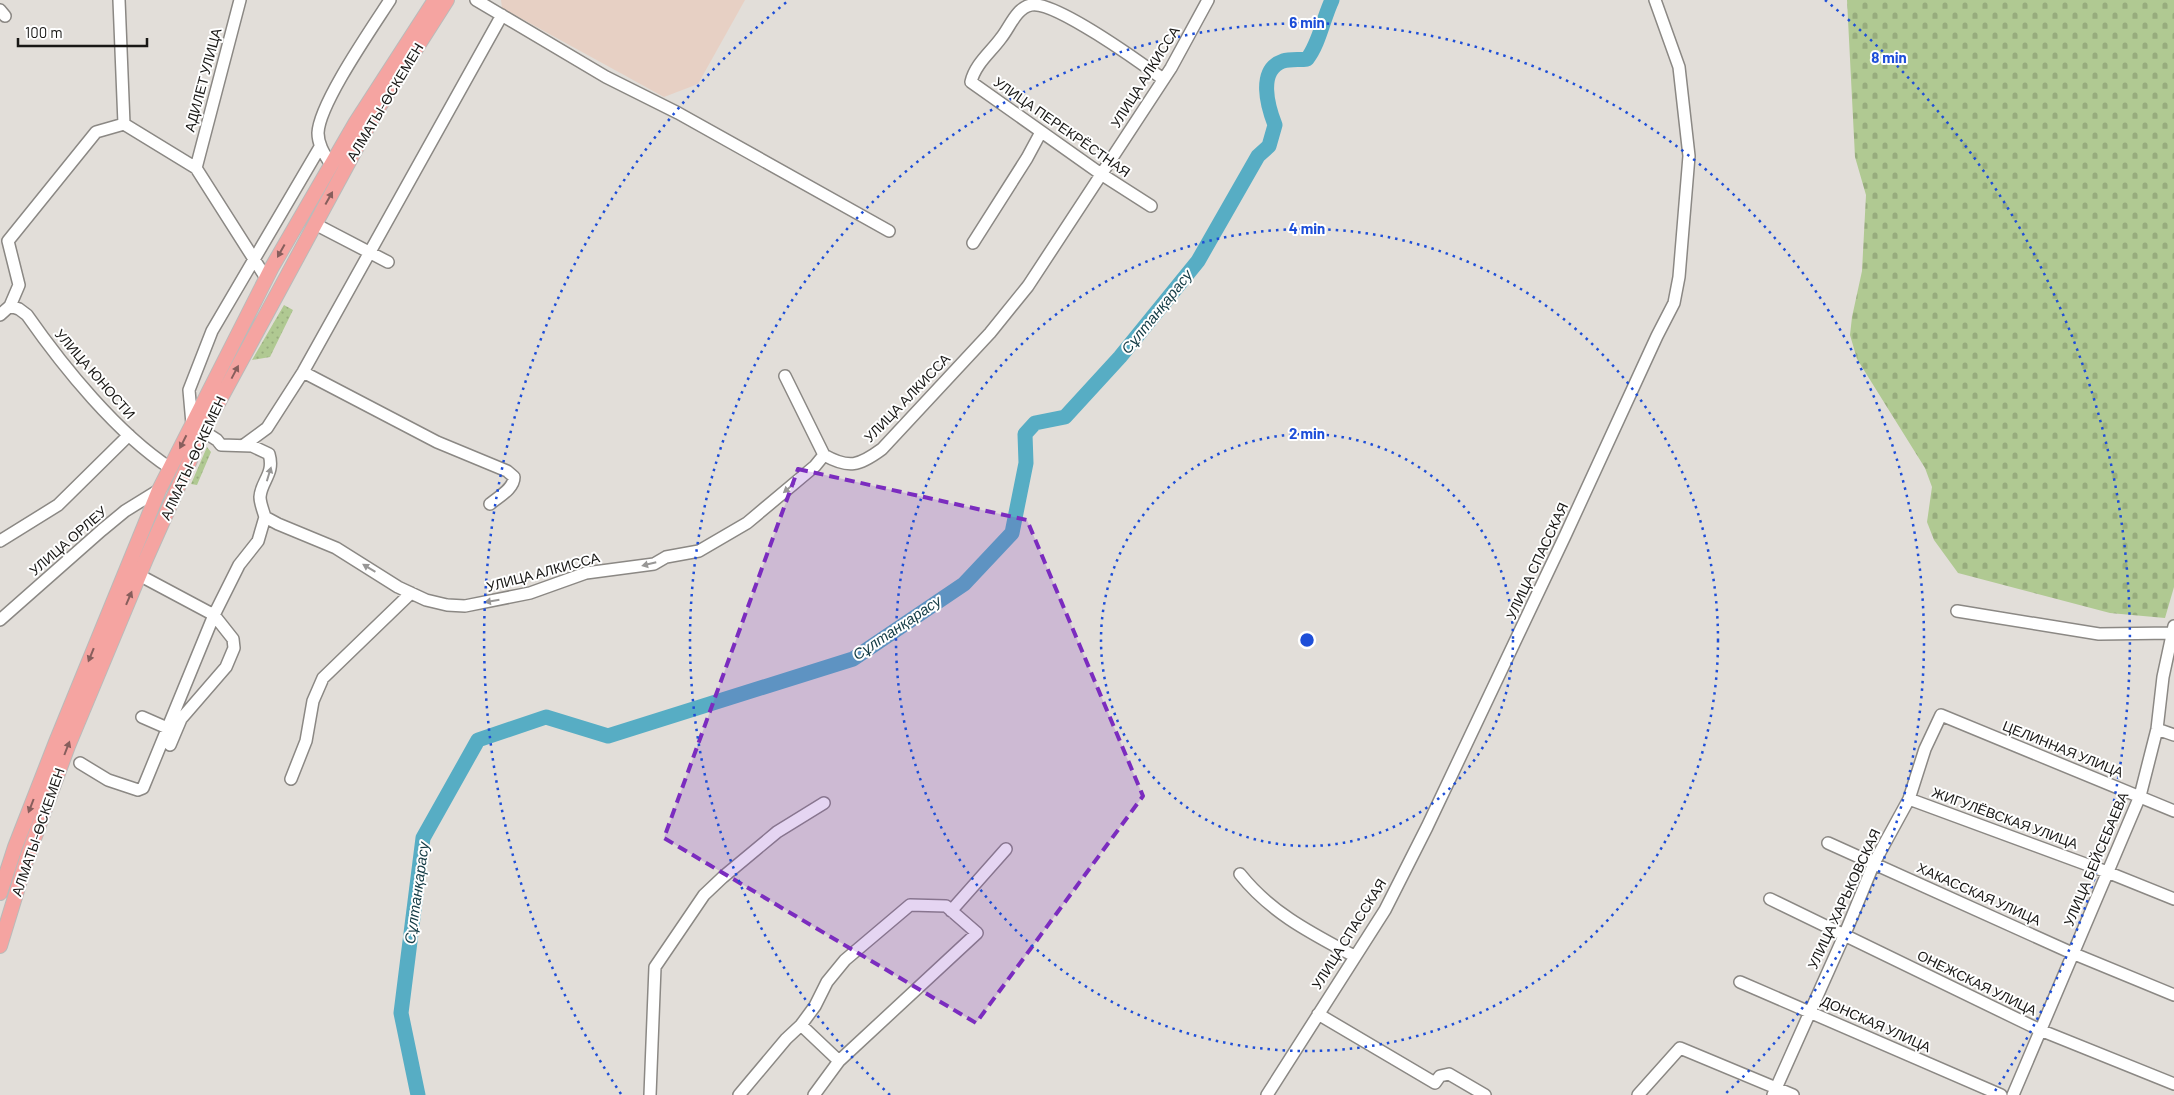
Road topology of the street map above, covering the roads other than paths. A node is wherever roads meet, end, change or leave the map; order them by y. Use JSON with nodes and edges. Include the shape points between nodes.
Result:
{"nodes":[{"id":1,"x":240,"y":0,"type":"edge"},
{"id":2,"x":390,"y":0,"type":"edge"},
{"id":3,"x":435,"y":0,"type":"edge"},
{"id":4,"x":447,"y":0,"type":"edge"},
{"id":5,"x":476,"y":0,"type":"edge"},
{"id":6,"x":1208,"y":0,"type":"edge"},
{"id":7,"x":1655,"y":0,"type":"edge"},
{"id":8,"x":118,"y":2,"type":"edge"},
{"id":9,"x":502,"y":15,"type":"junction"},
{"id":10,"x":1163,"y":79,"type":"junction"},
{"id":11,"x":124,"y":124,"type":"junction"},
{"id":12,"x":362,"y":125,"type":"junction"},
{"id":13,"x":1041,"y":132,"type":"junction"},
{"id":14,"x":320,"y":148,"type":"junction"},
{"id":15,"x":331,"y":165,"type":"junction"},
{"id":16,"x":196,"y":168,"type":"junction"},
{"id":17,"x":1101,"y":174,"type":"junction"},
{"id":18,"x":1151,"y":206,"type":"dead end"},
{"id":19,"x":315,"y":224,"type":"junction"},
{"id":20,"x":889,"y":231,"type":"dead end"},
{"id":21,"x":973,"y":243,"type":"dead end"},
{"id":22,"x":368,"y":254,"type":"junction"},
{"id":23,"x":254,"y":259,"type":"junction"},
{"id":24,"x":388,"y":262,"type":"dead end"},
{"id":25,"x":266,"y":278,"type":"junction"},
{"id":26,"x":10,"y":306,"type":"junction"},
{"id":27,"x":0,"y":315,"type":"edge"},
{"id":28,"x":303,"y":372,"type":"junction"},
{"id":29,"x":785,"y":376,"type":"dead end"},
{"id":30,"x":198,"y":428,"type":"junction"},
{"id":31,"x":129,"y":435,"type":"junction"},
{"id":32,"x":244,"y":445,"type":"junction"},
{"id":33,"x":824,"y":455,"type":"junction"},
{"id":34,"x":170,"y":468,"type":"junction"},
{"id":35,"x":160,"y":490,"type":"junction"},
{"id":36,"x":490,"y":504,"type":"dead end"},
{"id":37,"x":265,"y":517,"type":"junction"},
{"id":38,"x":0,"y":540,"type":"edge"},
{"id":39,"x":139,"y":575,"type":"junction"},
{"id":40,"x":411,"y":593,"type":"junction"},
{"id":41,"x":1957,"y":611,"type":"dead end"},
{"id":42,"x":214,"y":615,"type":"junction"},
{"id":43,"x":0,"y":620,"type":"edge"},
{"id":44,"x":2173,"y":629,"type":"edge"},
{"id":45,"x":2169,"y":677,"type":"edge"},
{"id":46,"x":1941,"y":715,"type":"joint"},
{"id":47,"x":142,"y":717,"type":"dead end"},
{"id":48,"x":2157,"y":729,"type":"junction"},
{"id":49,"x":172,"y":730,"type":"junction"},
{"id":50,"x":2174,"y":735,"type":"edge"},
{"id":51,"x":170,"y":745,"type":"dead end"},
{"id":52,"x":80,"y":763,"type":"dead end"},
{"id":53,"x":291,"y":778,"type":"dead end"},
{"id":54,"x":2140,"y":796,"type":"junction"},
{"id":55,"x":1909,"y":799,"type":"junction"},
{"id":56,"x":824,"y":802,"type":"dead end"},
{"id":57,"x":2174,"y":810,"type":"edge"},
{"id":58,"x":1828,"y":843,"type":"dead end"},
{"id":59,"x":1006,"y":849,"type":"dead end"},
{"id":60,"x":1874,"y":863,"type":"junction"},
{"id":61,"x":2107,"y":872,"type":"junction"},
{"id":62,"x":1240,"y":874,"type":"dead end"},
{"id":63,"x":0,"y":893,"type":"edge"},
{"id":64,"x":1770,"y":899,"type":"dead end"},
{"id":65,"x":2174,"y":900,"type":"edge"},
{"id":66,"x":951,"y":911,"type":"junction"},
{"id":67,"x":1844,"y":936,"type":"junction"},
{"id":68,"x":0,"y":946,"type":"edge"},
{"id":69,"x":2072,"y":953,"type":"junction"},
{"id":70,"x":1354,"y":956,"type":"junction"},
{"id":71,"x":1740,"y":982,"type":"dead end"},
{"id":72,"x":2174,"y":995,"type":"edge"},
{"id":73,"x":1809,"y":1012,"type":"junction"},
{"id":74,"x":1318,"y":1014,"type":"junction"},
{"id":75,"x":801,"y":1025,"type":"junction"},
{"id":76,"x":2040,"y":1030,"type":"junction"},
{"id":77,"x":839,"y":1061,"type":"junction"},
{"id":78,"x":2174,"y":1084,"type":"edge"},
{"id":79,"x":1774,"y":1091,"type":"edge"},
{"id":80,"x":650,"y":1095,"type":"edge"},
{"id":81,"x":739,"y":1095,"type":"edge"},
{"id":82,"x":814,"y":1095,"type":"edge"},
{"id":83,"x":1267,"y":1095,"type":"edge"},
{"id":84,"x":1485,"y":1095,"type":"edge"},
{"id":85,"x":1638,"y":1095,"type":"edge"},
{"id":86,"x":1793,"y":1095,"type":"edge"},
{"id":87,"x":2000,"y":1095,"type":"edge"},
{"id":88,"x":2013,"y":1095,"type":"edge"}],
"edges":[{"from":1,"to":16,"type":"street","name":"АДИЛЕТ УЛИЦА"},
{"from":2,"to":14,"type":"street","via":[[321,116]]},
{"from":3,"to":12,"type":"main road","name":"АЛМАТЫ-ӨСКЕМЕН"},
{"from":4,"to":12,"type":"main road","name":"АЛМАТЫ-ӨСКЕМЕН"},
{"from":5,"to":9,"type":"street"},
{"from":6,"to":10,"type":"street","name":"УЛИЦА АЛКИССА"},
{"from":7,"to":70,"type":"street","name":"УЛИЦА СПАССКАЯ","via":[[1679,67],[1689,156],[1674,303],[1427,827],[1385,910]]},
{"from":8,"to":11,"type":"street"},
{"from":9,"to":20,"type":"street","via":[[606,76]]},
{"from":9,"to":22,"type":"street"},
{"from":10,"to":13,"type":"street","name":"УЛИЦА ПЕРЕКРЁСТНАЯ","via":[[1101,36],[1051,8],[1029,5],[1018,12],[1001,39],[973,72],[971,82]]},
{"from":10,"to":17,"type":"street","name":"УЛИЦА АЛКИССА"},
{"from":11,"to":16,"type":"street"},
{"from":11,"to":26,"type":"street","via":[[96,132],[8,241],[19,286]]},
{"from":12,"to":15,"type":"main road","name":"АЛМАТЫ-ӨСКЕМЕН"},
{"from":19,"to":12,"type":"main road","name":"АЛМАТЫ-ӨСКЕМЕН","one_way":true},
{"from":13,"to":17,"type":"street","name":"УЛИЦА ПЕРЕКРЁСТНАЯ"},
{"from":13,"to":21,"type":"street"},
{"from":14,"to":15,"type":"street"},
{"from":14,"to":23,"type":"street"},
{"from":15,"to":25,"type":"main road","name":"АЛМАТЫ-ӨСКЕМЕН","one_way":true},
{"from":16,"to":23,"type":"street"},
{"from":17,"to":18,"type":"street","name":"УЛИЦА ПЕРЕКРЁСТНАЯ"},
{"from":17,"to":33,"type":"street","name":"УЛИЦА АЛКИССА","via":[[1023,292],[990,333],[882,449],[867,460],[851,465],[838,463]]},
{"from":19,"to":22,"type":"street"},
{"from":30,"to":19,"type":"main road","name":"АЛМАТЫ-ӨСКЕМЕН","one_way":true},
{"from":22,"to":24,"type":"street"},
{"from":22,"to":28,"type":"street"},
{"from":23,"to":25,"type":"street"},
{"from":23,"to":30,"type":"street","via":[[212,331],[189,390]]},
{"from":25,"to":30,"type":"main road","name":"АЛМАТЫ-ӨСКЕМЕН"},
{"from":26,"to":27,"type":"street"},
{"from":26,"to":31,"type":"street","name":"УЛИЦА ЮНОСТИ","via":[[27,315],[78,381]]},
{"from":28,"to":32,"type":"street","via":[[267,428]]},
{"from":28,"to":36,"type":"street","via":[[437,442],[507,471],[514,481]]},
{"from":29,"to":33,"type":"street"},
{"from":30,"to":32,"type":"street","via":[[221,445]]},
{"from":30,"to":34,"type":"main road","name":"АЛМАТЫ-ӨСКЕМЕН","one_way":true},
{"from":30,"to":39,"type":"main road","name":"АЛМАТЫ-ӨСКЕМЕН"},
{"from":31,"to":34,"type":"street","name":"УЛИЦА ЮНОСТИ","via":[[146,453]]},
{"from":31,"to":38,"type":"street","via":[[58,505]]},
{"from":37,"to":32,"type":"street","one_way":true,"via":[[260,495],[272,462],[269,454]]},
{"from":33,"to":40,"type":"street","name":"УЛИЦА АЛКИССА","one_way":true,"via":[[747,523],[698,551],[666,557],[654,564],[586,573],[530,593],[465,606],[426,600]]},
{"from":34,"to":35,"type":"main road","name":"АЛМАТЫ-ӨСКЕМЕН"},
{"from":35,"to":43,"type":"street","name":"УЛИЦА ОРЛЕУ","via":[[125,511]]},
{"from":35,"to":63,"type":"main road","name":"АЛМАТЫ-ӨСКЕМЕН","one_way":true,"via":[[56,742]]},
{"from":40,"to":37,"type":"street","name":"УЛИЦА АЛКИССА","one_way":true,"via":[[336,548]]},
{"from":37,"to":42,"type":"street","via":[[258,540],[239,565]]},
{"from":39,"to":42,"type":"street"},
{"from":68,"to":39,"type":"main road","name":"АЛМАТЫ-ӨСКЕМЕН","one_way":true,"via":[[27,858],[64,756]]},
{"from":40,"to":53,"type":"street","via":[[323,678],[314,701],[306,741]]},
{"from":41,"to":44,"type":"street","via":[[2099,634]]},
{"from":42,"to":49,"type":"street"},
{"from":42,"to":49,"type":"street","via":[[233,639],[234,648],[226,667]]},
{"from":44,"to":45,"type":"street","name":"УЛИЦА БЕЙСЕБАЕВА"},
{"from":45,"to":48,"type":"street","name":"УЛИЦА БЕЙСЕБАЕВА"},
{"from":46,"to":54,"type":"street","name":"ЦЕЛИННАЯ УЛИЦА"},
{"from":46,"to":55,"type":"street","name":"УЛИЦА ХАРЬКОВСКАЯ","via":[[1925,749]]},
{"from":47,"to":49,"type":"street"},
{"from":48,"to":50,"type":"street"},
{"from":48,"to":54,"type":"street","name":"УЛИЦА БЕЙСЕБАЕВА"},
{"from":49,"to":51,"type":"street"},
{"from":49,"to":52,"type":"street","via":[[143,788],[138,790],[108,780]]},
{"from":54,"to":57,"type":"street","name":"ЦЕЛИННАЯ УЛИЦА"},
{"from":54,"to":61,"type":"street","name":"УЛИЦА БЕЙСЕБАЕВА"},
{"from":55,"to":60,"type":"street","name":"УЛИЦА ХАРЬКОВСКАЯ"},
{"from":55,"to":61,"type":"street","name":"ЖИГУЛЁВСКАЯ УЛИЦА"},
{"from":56,"to":80,"type":"street","via":[[777,832],[704,895],[655,967]]},
{"from":58,"to":60,"type":"street","name":"ХАКАССКАЯ УЛИЦА"},
{"from":59,"to":66,"type":"street"},
{"from":60,"to":67,"type":"street","name":"УЛИЦА ХАРЬКОВСКАЯ"},
{"from":60,"to":69,"type":"street","name":"ХАКАССКАЯ УЛИЦА"},
{"from":61,"to":65,"type":"street","name":"ЖИГУЛЁВСКАЯ УЛИЦА"},
{"from":61,"to":69,"type":"street","name":"УЛИЦА БЕЙСЕБАЕВА"},
{"from":62,"to":70,"type":"street","via":[[1272,908]]},
{"from":64,"to":67,"type":"street","name":"ОНЕЖСКАЯ УЛИЦА"},
{"from":66,"to":75,"type":"street","via":[[946,906],[910,905],[845,960]]},
{"from":66,"to":77,"type":"street","via":[[977,934]]},
{"from":67,"to":73,"type":"street","name":"УЛИЦА ХАРЬКОВСКАЯ"},
{"from":67,"to":76,"type":"street","name":"ОНЕЖСКАЯ УЛИЦА"},
{"from":69,"to":72,"type":"street","name":"ХАКАССКАЯ УЛИЦА"},
{"from":69,"to":76,"type":"street","name":"УЛИЦА БЕЙСЕБАЕВА"},
{"from":70,"to":74,"type":"street","name":"УЛИЦА СПАССКАЯ"},
{"from":71,"to":73,"type":"street","name":"ДОНСКАЯ УЛИЦА"},
{"from":73,"to":79,"type":"street","name":"УЛИЦА ХАРЬКОВСКАЯ"},
{"from":73,"to":87,"type":"street","name":"ДОНСКАЯ УЛИЦА"},
{"from":74,"to":83,"type":"street","name":"УЛИЦА СПАССКАЯ"},
{"from":74,"to":84,"type":"street","via":[[1435,1084],[1440,1076],[1449,1074]]},
{"from":75,"to":77,"type":"street"},
{"from":75,"to":81,"type":"street"},
{"from":76,"to":78,"type":"street","name":"ОНЕЖСКАЯ УЛИЦА"},
{"from":76,"to":88,"type":"street","name":"УЛИЦА БЕЙСЕБАЕВА"},
{"from":77,"to":82,"type":"street"},
{"from":79,"to":85,"type":"street","via":[[1682,1048]]},
{"from":79,"to":86,"type":"street"}]}
